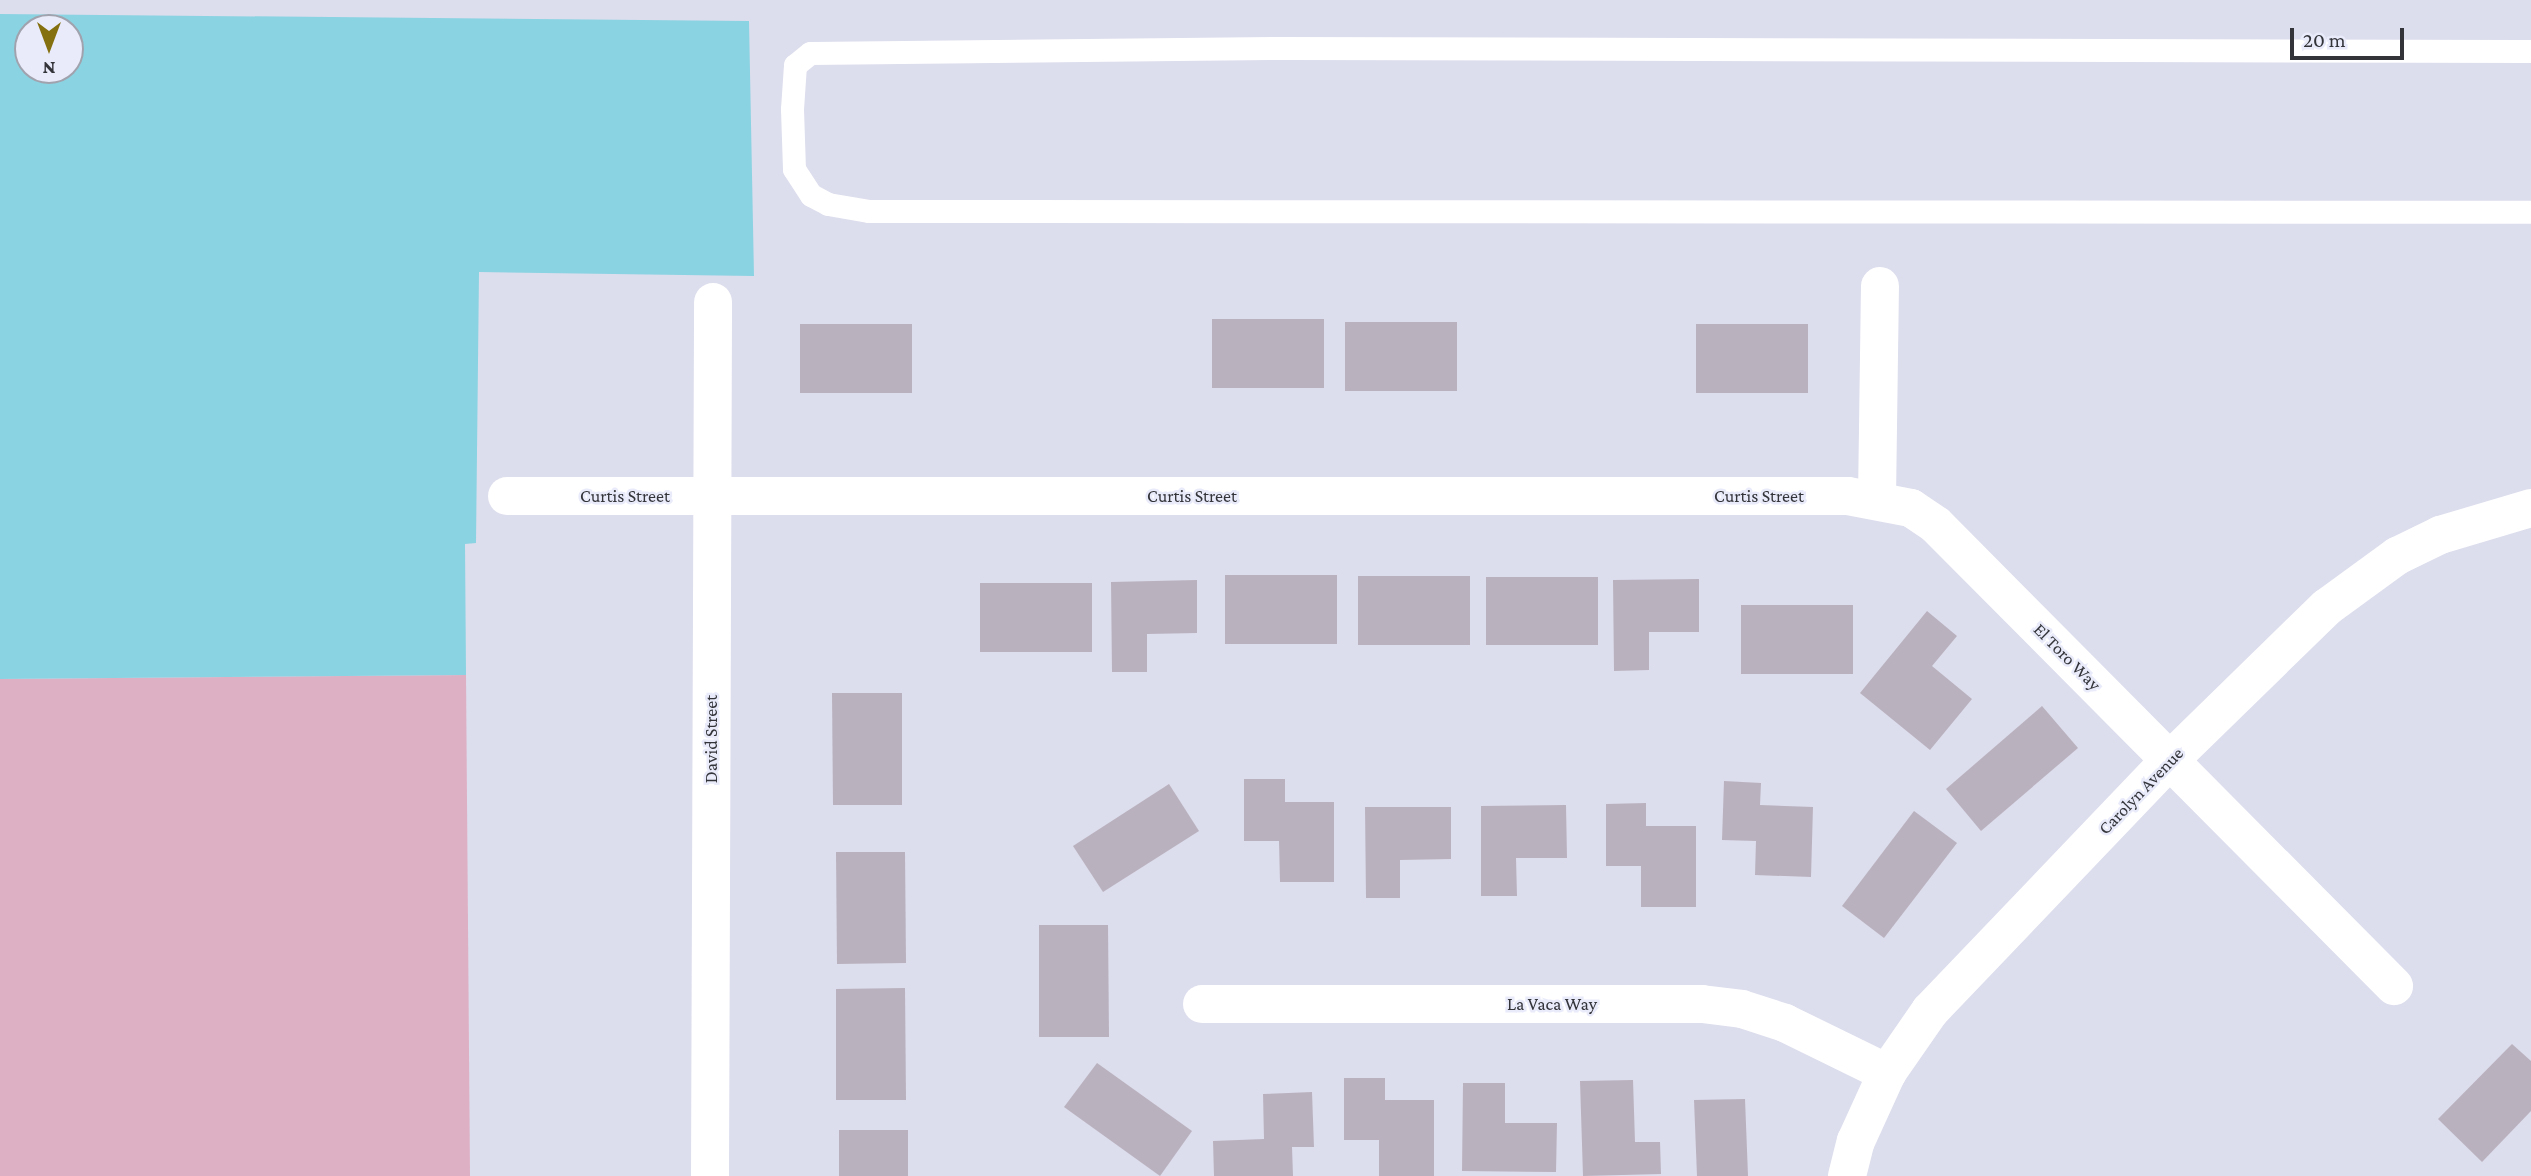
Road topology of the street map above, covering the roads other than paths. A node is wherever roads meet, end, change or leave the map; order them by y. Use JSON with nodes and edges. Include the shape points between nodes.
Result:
{"nodes":[{"id":1,"x":2531,"y":51,"type":"edge"},
{"id":2,"x":2531,"y":212,"type":"edge"},
{"id":3,"x":1880,"y":286,"type":"dead end"},
{"id":4,"x":713,"y":302,"type":"dead end"},
{"id":5,"x":507,"y":496,"type":"dead end"},
{"id":6,"x":712,"y":496,"type":"junction"},
{"id":7,"x":1877,"y":499,"type":"junction"},
{"id":8,"x":2531,"y":508,"type":"edge"},
{"id":9,"x":2170,"y":760,"type":"junction"},
{"id":10,"x":2394,"y":986,"type":"dead end"},
{"id":11,"x":1202,"y":1004,"type":"dead end"},
{"id":12,"x":1887,"y":1073,"type":"junction"},
{"id":13,"x":710,"y":1176,"type":"edge"},
{"id":14,"x":1847,"y":1176,"type":"edge"}],
"edges":[{"from":1,"to":2,"type":"lane","via":[[1280,48],[810,53],[795,65],[792,109],[794,169],[811,195],[828,204],[869,211]]},
{"from":3,"to":7,"type":"street"},
{"from":4,"to":6,"type":"street","name":"David Street"},
{"from":5,"to":6,"type":"street","name":"Curtis Street"},
{"from":6,"to":7,"type":"street","name":"Curtis Street"},
{"from":6,"to":13,"type":"street","name":"David Street"},
{"from":7,"to":9,"type":"street","name":"El Toro Way","via":[[1911,508],[1936,525]]},
{"from":8,"to":9,"type":"street","name":"Carolyn Avenue","via":[[2440,536],[2361,579]]},
{"from":9,"to":10,"type":"street","name":"El Toro Way"},
{"from":9,"to":12,"type":"street","name":"Carolyn Avenue","via":[[1930,1011]]},
{"from":11,"to":12,"type":"street","name":"La Vaca Way","via":[[1702,1004],[1742,1009],[1784,1023]]},
{"from":12,"to":14,"type":"street","name":"Carolyn Avenue","via":[[1856,1141]]}]}
